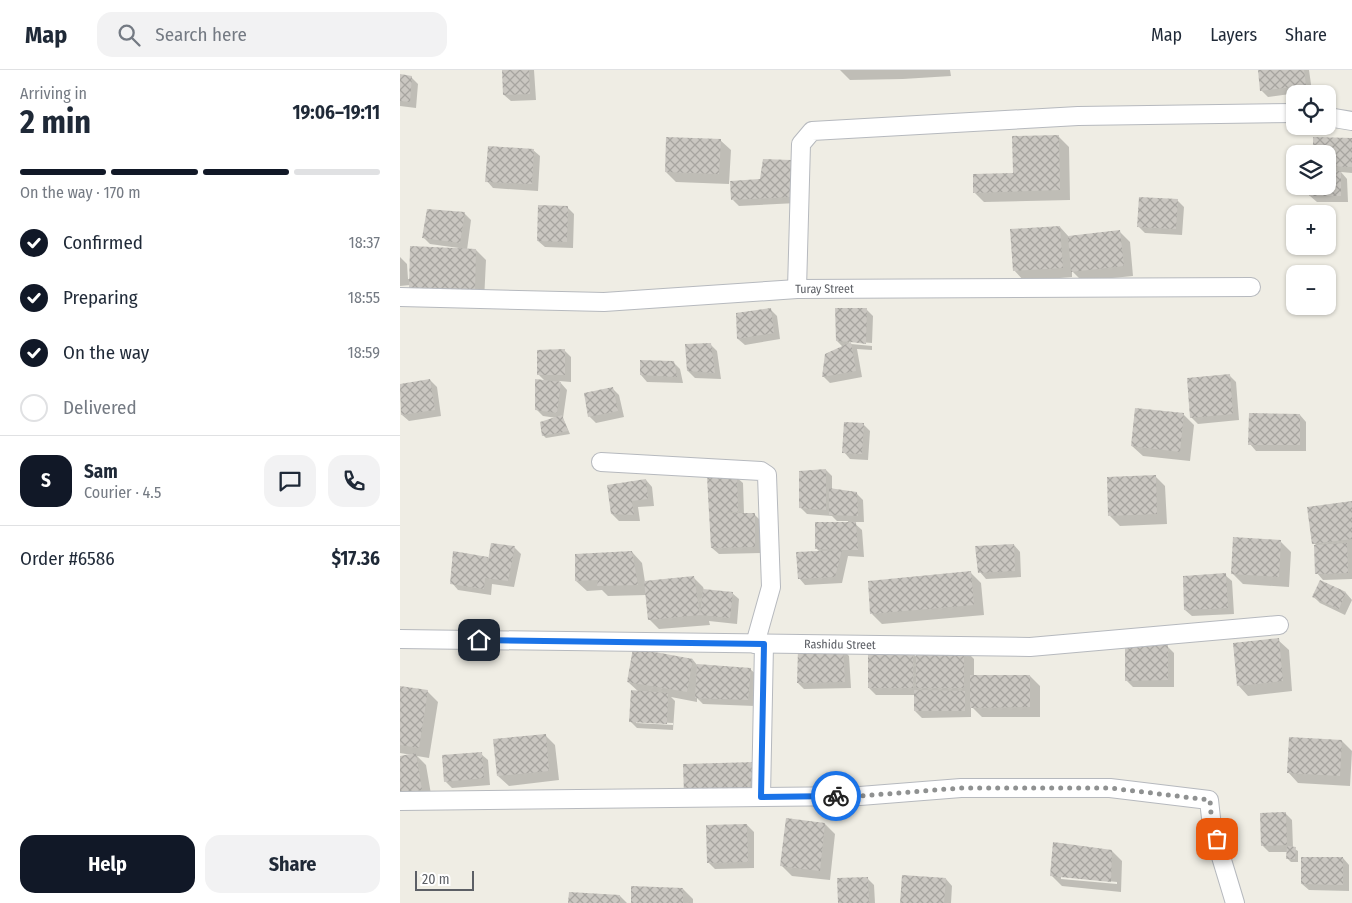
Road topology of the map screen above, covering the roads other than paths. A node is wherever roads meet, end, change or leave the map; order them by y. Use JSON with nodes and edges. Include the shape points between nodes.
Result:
{"nodes":[{"id":1,"x":1286,"y":112,"type":"edge"},
{"id":2,"x":1336,"y":118,"type":"edge"},
{"id":3,"x":1352,"y":121,"type":"edge"},
{"id":4,"x":1250,"y":287,"type":"dead end"},
{"id":5,"x":797,"y":289,"type":"junction"},
{"id":6,"x":400,"y":297,"type":"edge"},
{"id":7,"x":602,"y":462,"type":"dead end"},
{"id":8,"x":1279,"y":625,"type":"dead end"},
{"id":9,"x":400,"y":639,"type":"edge"},
{"id":10,"x":760,"y":644,"type":"junction"},
{"id":11,"x":761,"y":797,"type":"junction"},
{"id":12,"x":400,"y":801,"type":"edge"},
{"id":13,"x":1235,"y":903,"type":"edge"}],
"edges":[{"from":1,"to":5,"type":"street","via":[[1078,116],[812,131],[801,144]]},
{"from":2,"to":3,"type":"street"},
{"from":4,"to":5,"type":"street","name":"Turay Street"},
{"from":5,"to":6,"type":"street","name":"Turay Street","via":[[604,302]]},
{"from":7,"to":10,"type":"street","via":[[761,471],[767,475],[771,587]]},
{"from":8,"to":10,"type":"street","name":"Rashidu Street","via":[[1030,647]]},
{"from":9,"to":10,"type":"street","name":"Rashidu Street"},
{"from":10,"to":11,"type":"street"},
{"from":11,"to":12,"type":"street"},
{"from":11,"to":13,"type":"street","via":[[860,796],[961,788],[1100,788],[1210,800],[1212,827]]}]}
